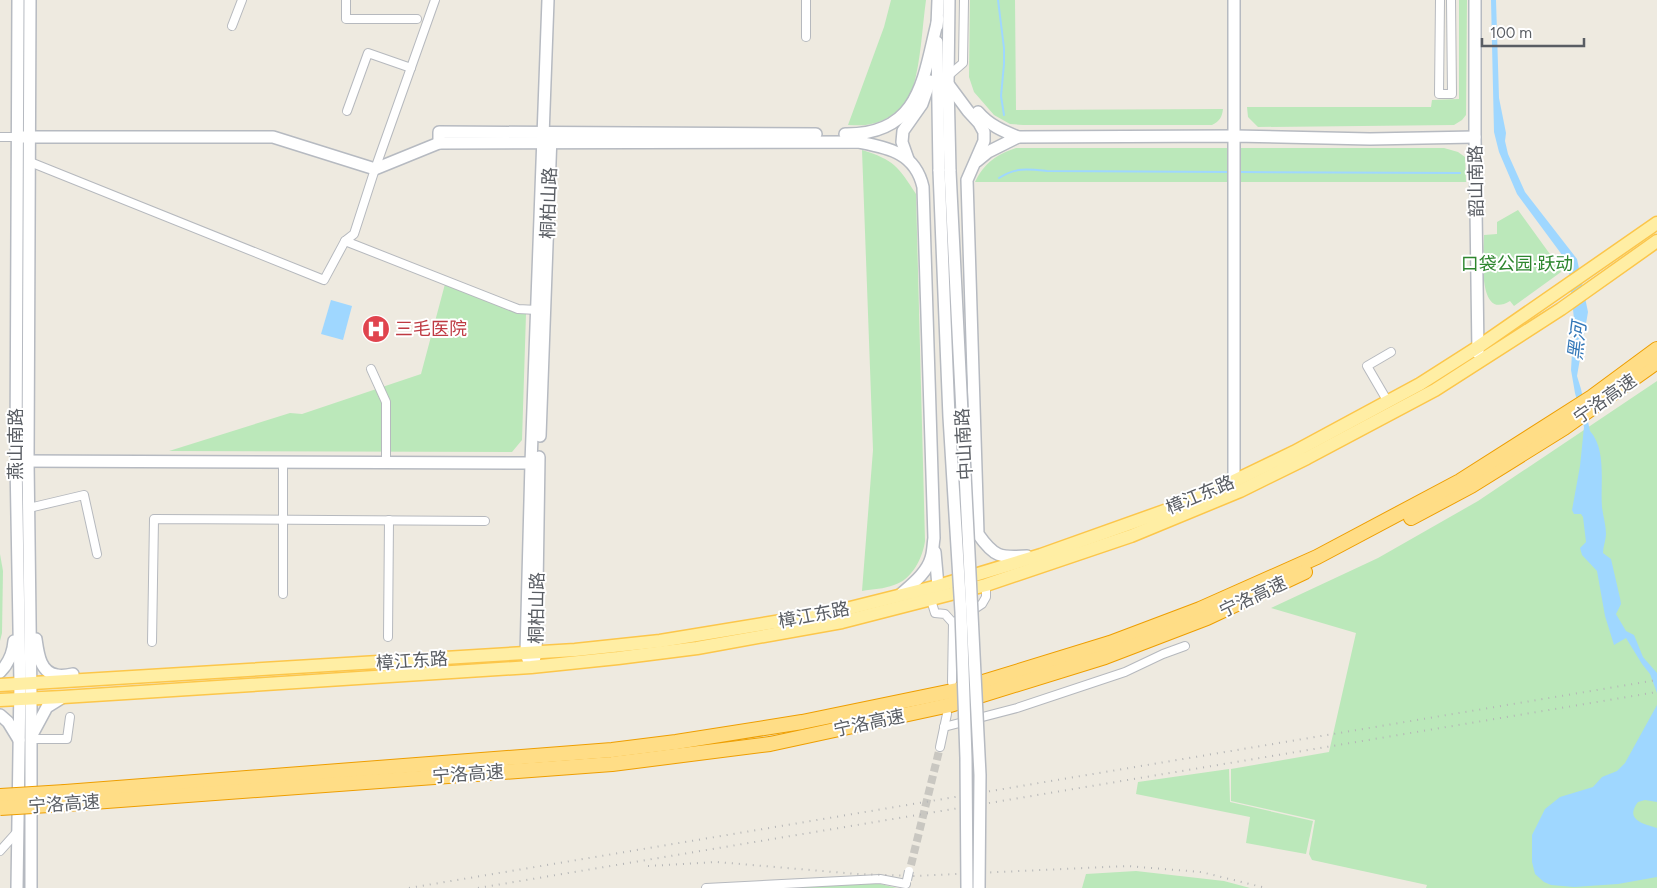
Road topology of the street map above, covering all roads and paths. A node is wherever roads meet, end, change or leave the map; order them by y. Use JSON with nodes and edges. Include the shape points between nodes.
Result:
{"nodes":[{"id":1,"x":18,"y":0,"type":"edge"},
{"id":2,"x":30,"y":0,"type":"edge"},
{"id":3,"x":242,"y":0,"type":"edge"},
{"id":4,"x":346,"y":0,"type":"edge"},
{"id":5,"x":435,"y":0,"type":"edge"},
{"id":6,"x":548,"y":0,"type":"edge"},
{"id":7,"x":556,"y":0,"type":"edge"},
{"id":8,"x":806,"y":0,"type":"edge"},
{"id":9,"x":938,"y":0,"type":"edge"},
{"id":10,"x":949,"y":0,"type":"edge"},
{"id":11,"x":964,"y":0,"type":"edge"},
{"id":12,"x":1234,"y":0,"type":"edge"},
{"id":13,"x":1440,"y":0,"type":"edge"},
{"id":14,"x":1451,"y":0,"type":"edge"},
{"id":15,"x":1475,"y":0,"type":"edge"},
{"id":16,"x":417,"y":19,"type":"dead end"},
{"id":17,"x":938,"y":19,"type":"junction"},
{"id":18,"x":232,"y":26,"type":"dead end"},
{"id":19,"x":806,"y":37,"type":"dead end"},
{"id":20,"x":937,"y":60,"type":"junction"},
{"id":21,"x":411,"y":68,"type":"junction"},
{"id":22,"x":948,"y":80,"type":"junction"},
{"id":23,"x":347,"y":111,"type":"dead end"},
{"id":24,"x":1234,"y":136,"type":"junction"},
{"id":25,"x":0,"y":137,"type":"edge"},
{"id":26,"x":18,"y":137,"type":"junction"},
{"id":27,"x":30,"y":137,"type":"junction"},
{"id":28,"x":547,"y":137,"type":"junction"},
{"id":29,"x":1018,"y":137,"type":"junction"},
{"id":30,"x":1475,"y":137,"type":"junction"},
{"id":31,"x":908,"y":160,"type":"junction"},
{"id":32,"x":30,"y":162,"type":"junction"},
{"id":33,"x":972,"y":165,"type":"junction"},
{"id":34,"x":375,"y":168,"type":"junction"},
{"id":35,"x":945,"y":171,"type":"junction"},
{"id":36,"x":1657,"y":223,"type":"edge"},
{"id":37,"x":345,"y":241,"type":"junction"},
{"id":38,"x":1657,"y":241,"type":"edge"},
{"id":39,"x":536,"y":310,"type":"junction"},
{"id":40,"x":1478,"y":347,"type":"junction"},
{"id":41,"x":1657,"y":349,"type":"edge"},
{"id":42,"x":1391,"y":352,"type":"dead end"},
{"id":43,"x":1657,"y":362,"type":"edge"},
{"id":44,"x":1479,"y":363,"type":"junction"},
{"id":45,"x":370,"y":369,"type":"dead end"},
{"id":46,"x":1388,"y":402,"type":"junction"},
{"id":47,"x":1594,"y":402,"type":"junction"},
{"id":48,"x":22,"y":461,"type":"junction"},
{"id":49,"x":283,"y":462,"type":"junction"},
{"id":50,"x":386,"y":462,"type":"junction"},
{"id":51,"x":535,"y":463,"type":"junction"},
{"id":52,"x":1234,"y":482,"type":"junction"},
{"id":53,"x":29,"y":508,"type":"junction"},
{"id":54,"x":282,"y":520,"type":"junction"},
{"id":55,"x":389,"y":520,"type":"junction"},
{"id":56,"x":484,"y":521,"type":"dead end"},
{"id":57,"x":934,"y":538,"type":"junction"},
{"id":58,"x":98,"y":554,"type":"dead end"},
{"id":59,"x":1041,"y":555,"type":"junction"},
{"id":60,"x":986,"y":585,"type":"junction"},
{"id":61,"x":938,"y":586,"type":"junction"},
{"id":62,"x":283,"y":594,"type":"dead end"},
{"id":63,"x":900,"y":595,"type":"junction"},
{"id":64,"x":931,"y":600,"type":"junction"},
{"id":65,"x":17,"y":602,"type":"junction"},
{"id":66,"x":30,"y":602,"type":"junction"},
{"id":67,"x":953,"y":623,"type":"junction"},
{"id":68,"x":388,"y":637,"type":"dead end"},
{"id":69,"x":152,"y":642,"type":"dead end"},
{"id":70,"x":1185,"y":646,"type":"dead end"},
{"id":71,"x":531,"y":653,"type":"junction"},
{"id":72,"x":531,"y":667,"type":"junction"},
{"id":73,"x":0,"y":672,"type":"edge"},
{"id":74,"x":190,"y":674,"type":"junction"},
{"id":75,"x":952,"y":682,"type":"dead end"},
{"id":76,"x":25,"y":683,"type":"junction"},
{"id":77,"x":0,"y":685,"type":"edge"},
{"id":78,"x":63,"y":697,"type":"junction"},
{"id":79,"x":26,"y":698,"type":"junction"},
{"id":80,"x":0,"y":700,"type":"edge"},
{"id":81,"x":948,"y":714,"type":"dead end"},
{"id":82,"x":0,"y":715,"type":"edge"},
{"id":83,"x":70,"y":717,"type":"dead end"},
{"id":84,"x":944,"y":728,"type":"junction"},
{"id":85,"x":25,"y":740,"type":"junction"},
{"id":86,"x":940,"y":747,"type":"tunnel mouth"},
{"id":87,"x":0,"y":796,"type":"edge"},
{"id":88,"x":65,"y":798,"type":"junction"},
{"id":89,"x":0,"y":808,"type":"edge"},
{"id":90,"x":17,"y":832,"type":"junction"},
{"id":91,"x":0,"y":851,"type":"edge"},
{"id":92,"x":910,"y":868,"type":"tunnel mouth"},
{"id":93,"x":906,"y":884,"type":"edge"},
{"id":94,"x":17,"y":888,"type":"edge"},
{"id":95,"x":31,"y":888,"type":"edge"},
{"id":96,"x":706,"y":888,"type":"edge"},
{"id":97,"x":967,"y":888,"type":"edge"},
{"id":98,"x":980,"y":888,"type":"edge"}],
"edges":[{"from":1,"to":26,"type":"street","name":"燕山南路"},
{"from":2,"to":27,"type":"street","name":"燕山南路"},
{"from":3,"to":18,"type":"street"},
{"from":4,"to":16,"type":"street","via":[[346,19]]},
{"from":5,"to":21,"type":"street"},
{"from":6,"to":28,"type":"street","name":"桐柏山路"},
{"from":7,"to":28,"type":"street","name":"桐柏山路"},
{"from":8,"to":19,"type":"street"},
{"from":9,"to":17,"type":"street","name":"中山南路"},
{"from":10,"to":22,"type":"street","name":"中山南路"},
{"from":11,"to":22,"type":"street","via":[[963,63]]},
{"from":12,"to":24,"type":"street"},
{"from":13,"to":14,"type":"street","via":[[1439,94],[1452,94]]},
{"from":15,"to":30,"type":"street","name":"韶山南路"},
{"from":17,"to":20,"type":"street","name":"中山南路"},
{"from":17,"to":28,"type":"street","via":[[915,100],[899,120],[872,132]]},
{"from":20,"to":31,"type":"street","via":[[922,104],[903,131],[902,142]]},
{"from":20,"to":35,"type":"street","name":"中山南路"},
{"from":21,"to":23,"type":"street","via":[[368,53]]},
{"from":21,"to":34,"type":"street"},
{"from":22,"to":29,"type":"street","via":[[983,118],[999,130]]},
{"from":22,"to":33,"type":"street","via":[[984,132],[984,141]]},
{"from":22,"to":35,"type":"street","name":"中山南路"},
{"from":24,"to":29,"type":"street"},
{"from":24,"to":30,"type":"street"},
{"from":24,"to":52,"type":"street"},
{"from":25,"to":26,"type":"street"},
{"from":26,"to":27,"type":"street"},
{"from":26,"to":48,"type":"street","name":"燕山南路"},
{"from":27,"to":32,"type":"street","name":"燕山南路"},
{"from":27,"to":34,"type":"street","via":[[273,137]]},
{"from":28,"to":31,"type":"street","via":[[858,142],[899,152]]},
{"from":28,"to":34,"type":"street","via":[[439,132],[439,143]]},
{"from":28,"to":39,"type":"street","name":"桐柏山路"},
{"from":28,"to":51,"type":"street","name":"桐柏山路"},
{"from":29,"to":33,"type":"street","via":[[988,152]]},
{"from":30,"to":40,"type":"street","name":"韶山南路"},
{"from":31,"to":57,"type":"street","via":[[923,187]]},
{"from":32,"to":37,"type":"street","via":[[324,280]]},
{"from":32,"to":48,"type":"street","name":"燕山南路"},
{"from":33,"to":59,"type":"street","via":[[967,180],[978,534],[990,550],[1008,557]]},
{"from":34,"to":37,"type":"street","via":[[354,234]]},
{"from":35,"to":97,"type":"street","name":"中山南路","bridge":true,"via":[[949,417],[962,631]]},
{"from":35,"to":98,"type":"street","name":"中山南路","bridge":true,"via":[[980,775]]},
{"from":36,"to":40,"type":"main road","name":"樟江东路"},
{"from":37,"to":39,"type":"street","via":[[518,309]]},
{"from":38,"to":44,"type":"main road","name":"樟江东路","via":[[1561,310]]},
{"from":39,"to":51,"type":"street","name":"桐柏山路"},
{"from":40,"to":44,"type":"street","name":"韶山南路"},
{"from":40,"to":46,"type":"main road","name":"樟江东路"},
{"from":41,"to":47,"type":"highway","name":"宁洛高速"},
{"from":42,"to":46,"type":"street","via":[[1367,366]]},
{"from":43,"to":47,"type":"highway","name":"宁洛高速"},
{"from":44,"to":60,"type":"main road","name":"樟江东路","via":[[1435,390],[1240,490],[1131,536]]},
{"from":45,"to":50,"type":"street","via":[[386,402]]},
{"from":46,"to":52,"type":"main road","name":"樟江东路"},
{"from":47,"to":88,"type":"highway","name":"宁洛高速","via":[[1471,486],[1330,561],[1207,618],[1105,657],[950,705],[770,744],[612,764]]},
{"from":48,"to":49,"type":"street"},
{"from":48,"to":53,"type":"street","name":"燕山南路"},
{"from":48,"to":65,"type":"street","name":"燕山南路"},
{"from":49,"to":50,"type":"street"},
{"from":49,"to":54,"type":"street"},
{"from":50,"to":51,"type":"street"},
{"from":51,"to":71,"type":"street","name":"桐柏山路"},
{"from":52,"to":59,"type":"main road","name":"樟江东路","via":[[1170,509]]},
{"from":53,"to":58,"type":"street","via":[[84,495]]},
{"from":53,"to":66,"type":"street","name":"燕山南路"},
{"from":54,"to":55,"type":"street"},
{"from":54,"to":62,"type":"street"},
{"from":54,"to":69,"type":"street","via":[[154,519]]},
{"from":55,"to":56,"type":"street"},
{"from":55,"to":68,"type":"street"},
{"from":57,"to":61,"type":"street"},
{"from":57,"to":63,"type":"street","via":[[928,566]]},
{"from":59,"to":61,"type":"main road","name":"樟江东路"},
{"from":60,"to":64,"type":"main road","name":"樟江东路"},
{"from":60,"to":67,"type":"street","via":[[982,604]]},
{"from":61,"to":63,"type":"main road","name":"樟江东路"},
{"from":63,"to":71,"type":"main road","name":"樟江东路","via":[[830,613],[734,630],[660,641]]},
{"from":64,"to":67,"type":"street","via":[[935,613],[946,614]]},
{"from":64,"to":72,"type":"main road","name":"樟江东路","via":[[744,641]]},
{"from":65,"to":73,"type":"street","via":[[14,650],[8,665]]},
{"from":65,"to":76,"type":"street","name":"燕山南路"},
{"from":66,"to":74,"type":"street","via":[[39,658],[44,668],[56,675],[164,670]]},
{"from":66,"to":76,"type":"street","name":"燕山南路"},
{"from":67,"to":75,"type":"street"},
{"from":70,"to":84,"type":"street","via":[[1125,672],[1018,708]]},
{"from":71,"to":72,"type":"street","name":"桐柏山路"},
{"from":71,"to":74,"type":"main road","name":"樟江东路"},
{"from":72,"to":78,"type":"main road","name":"樟江东路"},
{"from":74,"to":76,"type":"main road","name":"樟江东路"},
{"from":76,"to":77,"type":"main road","name":"樟江东路"},
{"from":76,"to":79,"type":"street","name":"燕山南路"},
{"from":78,"to":79,"type":"main road","name":"樟江东路"},
{"from":78,"to":85,"type":"street","via":[[47,707]]},
{"from":79,"to":80,"type":"main road","name":"樟江东路"},
{"from":79,"to":85,"type":"street","name":"燕山南路"},
{"from":81,"to":84,"type":"street"},
{"from":82,"to":85,"type":"street"},
{"from":83,"to":85,"type":"street","via":[[67,739]]},
{"from":84,"to":86,"type":"street"},
{"from":85,"to":90,"type":"street","name":"燕山南路"},
{"from":85,"to":95,"type":"street","name":"燕山南路"},
{"from":87,"to":88,"type":"highway","name":"宁洛高速","bridge":true},
{"from":88,"to":89,"type":"highway","name":"宁洛高速","bridge":true},
{"from":90,"to":91,"type":"street"},
{"from":90,"to":94,"type":"street","name":"燕山南路"},
{"from":92,"to":93,"type":"street","bridge":true},
{"from":93,"to":96,"type":"street","via":[[880,879]]}]}
